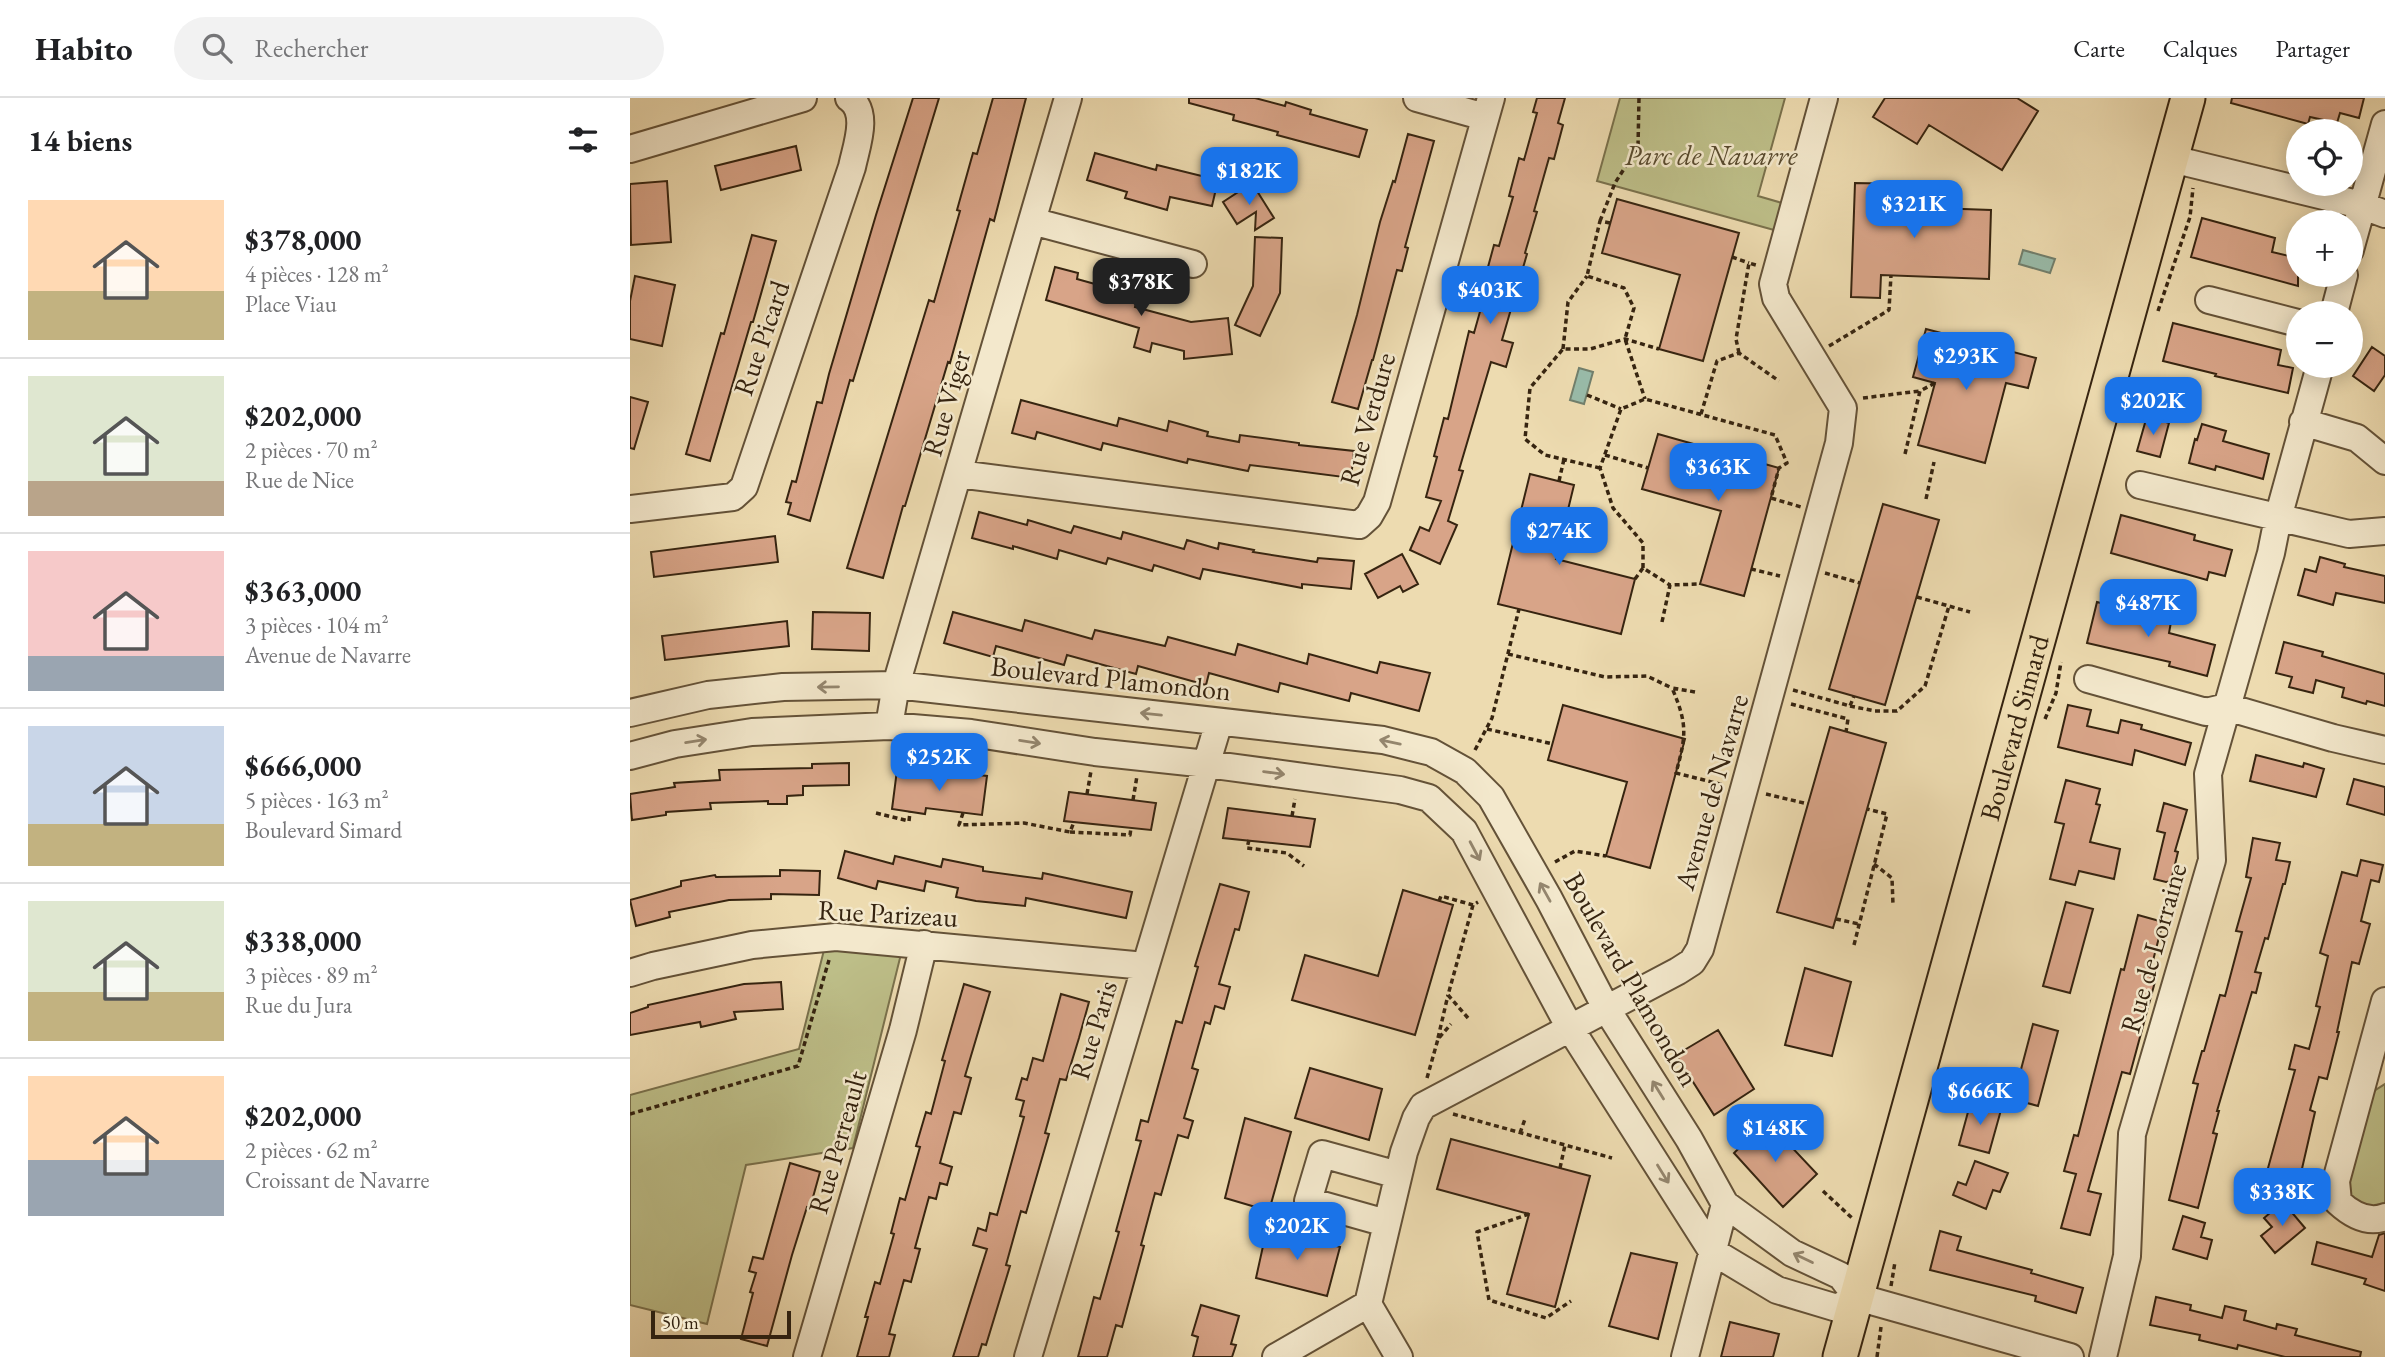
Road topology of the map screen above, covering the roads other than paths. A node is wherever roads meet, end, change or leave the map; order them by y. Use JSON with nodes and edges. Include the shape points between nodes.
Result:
{"nodes":[{"id":1,"x":803,"y":98,"type":"edge"},
{"id":2,"x":849,"y":98,"type":"edge"},
{"id":3,"x":1068,"y":98,"type":"edge"},
{"id":4,"x":1417,"y":98,"type":"edge"},
{"id":5,"x":1824,"y":98,"type":"edge"},
{"id":6,"x":2188,"y":98,"type":"edge"},
{"id":7,"x":1488,"y":108,"type":"edge"},
{"id":8,"x":2385,"y":124,"type":"edge"},
{"id":9,"x":630,"y":149,"type":"edge"},
{"id":10,"x":2172,"y":159,"type":"junction"},
{"id":11,"x":2373,"y":209,"type":"edge"},
{"id":12,"x":1032,"y":221,"type":"junction"},
{"id":13,"x":2363,"y":227,"type":"edge"},
{"id":14,"x":1193,"y":264,"type":"dead end"},
{"id":15,"x":2209,"y":300,"type":"dead end"},
{"id":16,"x":2286,"y":320,"type":"edge"},
{"id":17,"x":2316,"y":378,"type":"edge"},
{"id":18,"x":2303,"y":422,"type":"junction"},
{"id":19,"x":2385,"y":461,"type":"edge"},
{"id":20,"x":958,"y":474,"type":"junction"},
{"id":21,"x":2140,"y":485,"type":"dead end"},
{"id":22,"x":630,"y":509,"type":"edge"},
{"id":23,"x":2278,"y":518,"type":"junction"},
{"id":24,"x":2385,"y":531,"type":"edge"},
{"id":25,"x":2088,"y":679,"type":"dead end"},
{"id":26,"x":896,"y":685,"type":"junction"},
{"id":27,"x":2227,"y":707,"type":"junction"},
{"id":28,"x":630,"y":713,"type":"edge"},
{"id":29,"x":1219,"y":722,"type":"junction"},
{"id":30,"x":889,"y":726,"type":"junction"},
{"id":31,"x":2385,"y":750,"type":"edge"},
{"id":32,"x":630,"y":756,"type":"edge"},
{"id":33,"x":1207,"y":764,"type":"junction"},
{"id":34,"x":924,"y":944,"type":"junction"},
{"id":35,"x":1145,"y":966,"type":"junction"},
{"id":36,"x":630,"y":973,"type":"edge"},
{"id":37,"x":2385,"y":1001,"type":"edge"},
{"id":38,"x":1606,"y":1008,"type":"junction"},
{"id":39,"x":1570,"y":1028,"type":"junction"},
{"id":40,"x":2375,"y":1075,"type":"edge"},
{"id":41,"x":1398,"y":1175,"type":"junction"},
{"id":42,"x":1725,"y":1203,"type":"junction"},
{"id":43,"x":2385,"y":1217,"type":"edge"},
{"id":44,"x":1386,"y":1223,"type":"junction"},
{"id":45,"x":1712,"y":1251,"type":"junction"},
{"id":46,"x":1857,"y":1297,"type":"junction"},
{"id":47,"x":1368,"y":1304,"type":"junction"},
{"id":48,"x":807,"y":1357,"type":"edge"},
{"id":49,"x":1028,"y":1357,"type":"edge"},
{"id":50,"x":1276,"y":1357,"type":"edge"},
{"id":51,"x":1399,"y":1357,"type":"edge"},
{"id":52,"x":1685,"y":1357,"type":"edge"},
{"id":53,"x":1840,"y":1357,"type":"edge"},
{"id":54,"x":2070,"y":1357,"type":"edge"},
{"id":55,"x":2103,"y":1357,"type":"edge"}],
"edges":[{"from":1,"to":9,"type":"street"},
{"from":2,"to":22,"type":"street","name":"Rue Picard","via":[[855,102],[861,122],[852,167],[744,487],[733,497]]},
{"from":3,"to":12,"type":"street","name":"Rue Viger"},
{"from":4,"to":7,"type":"street"},
{"from":5,"to":38,"type":"street","name":"Avenue de Navarre","via":[[1773,284],[1776,298],[1843,408],[1839,443],[1700,949],[1685,967]]},
{"from":6,"to":10,"type":"main road","name":"Boulevard Simard"},
{"from":7,"to":20,"type":"street","name":"Rue Verdure","via":[[1377,502],[1359,525]]},
{"from":8,"to":11,"type":"street"},
{"from":10,"to":11,"type":"street"},
{"from":10,"to":46,"type":"main road","name":"Boulevard Simard"},
{"from":11,"to":13,"type":"street"},
{"from":12,"to":14,"type":"street"},
{"from":12,"to":20,"type":"street","name":"Rue Viger"},
{"from":15,"to":16,"type":"street"},
{"from":17,"to":18,"type":"street","name":"Rue de Lorraine"},
{"from":18,"to":19,"type":"street","via":[[2357,438]]},
{"from":18,"to":23,"type":"street","name":"Rue de Lorraine"},
{"from":20,"to":26,"type":"street","name":"Rue Viger"},
{"from":21,"to":23,"type":"street"},
{"from":23,"to":24,"type":"street","via":[[2348,534]]},
{"from":23,"to":27,"type":"street","name":"Rue de Lorraine"},
{"from":25,"to":27,"type":"street","via":[[2206,712]]},
{"from":26,"to":28,"type":"street","name":"Boulevard Plamondon","one_way":true,"via":[[783,687],[708,695]]},
{"from":29,"to":26,"type":"street","name":"Boulevard Plamondon","one_way":true},
{"from":26,"to":30,"type":"street","name":"Rue Viger"},
{"from":27,"to":31,"type":"street"},
{"from":27,"to":55,"type":"street","name":"Rue de Lorraine","via":[[2208,774],[2212,860],[2132,1134],[2127,1255]]},
{"from":29,"to":33,"type":"street","name":"Rue Paris"},
{"from":38,"to":29,"type":"street","name":"Boulevard Plamondon","one_way":true,"via":[[1491,797],[1465,771],[1431,752],[1383,740]]},
{"from":32,"to":30,"type":"street","one_way":true,"via":[[752,732]]},
{"from":30,"to":33,"type":"street","one_way":true},
{"from":33,"to":35,"type":"street","name":"Rue Paris"},
{"from":33,"to":39,"type":"street","one_way":true,"via":[[1400,790],[1429,798],[1464,831]]},
{"from":34,"to":35,"type":"street","name":"Rue Parizeau"},
{"from":34,"to":36,"type":"street","name":"Rue Parizeau","via":[[836,937],[752,945]]},
{"from":34,"to":48,"type":"street","name":"Rue Perreault"},
{"from":35,"to":49,"type":"street","name":"Rue Paris"},
{"from":37,"to":40,"type":"street"},
{"from":38,"to":39,"type":"street","name":"Avenue de Navarre"},
{"from":42,"to":38,"type":"street","name":"Boulevard Plamondon","one_way":true},
{"from":39,"to":41,"type":"street","name":"Avenue de Navarre","via":[[1423,1106]]},
{"from":39,"to":45,"type":"street","one_way":true},
{"from":40,"to":43,"type":"street","via":[[2336,1181],[2338,1202],[2352,1215]]},
{"from":41,"to":44,"type":"street"},
{"from":41,"to":44,"type":"street","via":[[1322,1154],[1308,1201]]},
{"from":42,"to":45,"type":"street"},
{"from":46,"to":42,"type":"street","name":"Boulevard Plamondon","one_way":true,"via":[[1841,1276],[1792,1253]]},
{"from":44,"to":47,"type":"street"},
{"from":45,"to":46,"type":"street","via":[[1777,1290],[1838,1308]]},
{"from":45,"to":52,"type":"street"},
{"from":46,"to":53,"type":"main road","name":"Boulevard Simard"},
{"from":46,"to":54,"type":"street"},
{"from":47,"to":50,"type":"street"},
{"from":47,"to":51,"type":"street"}]}
